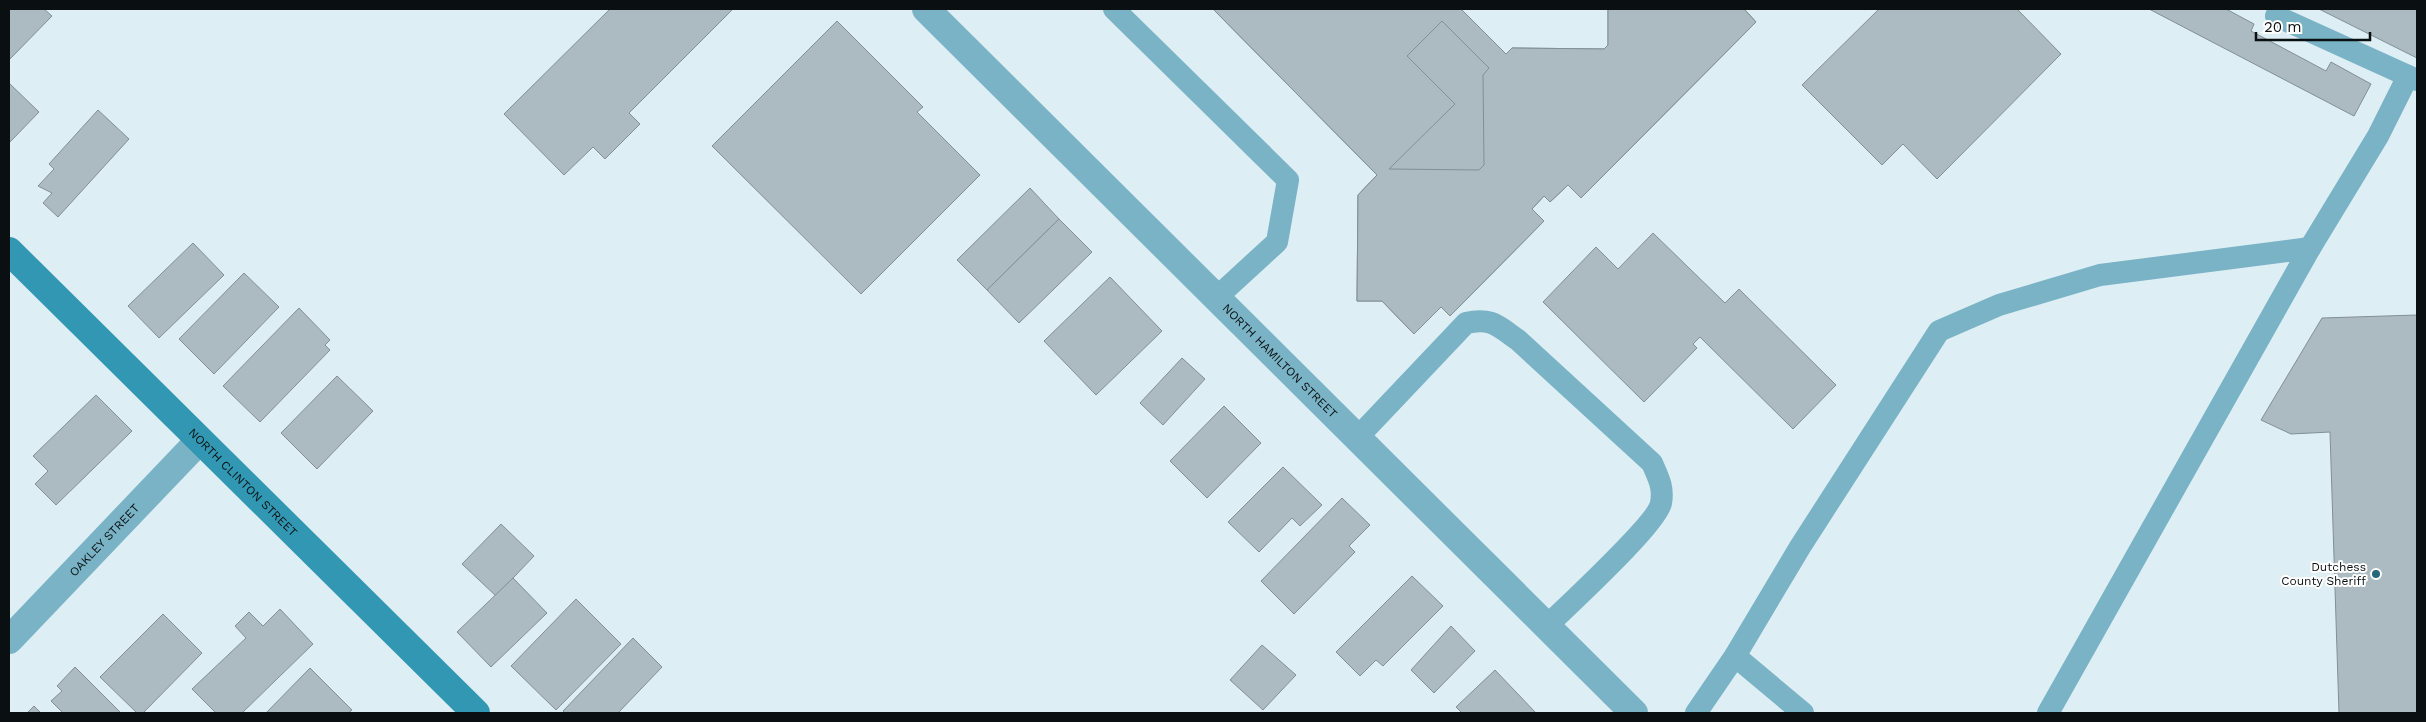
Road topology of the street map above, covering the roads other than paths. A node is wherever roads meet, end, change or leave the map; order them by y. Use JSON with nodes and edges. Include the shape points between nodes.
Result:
{"nodes":[{"id":1,"x":926,"y":9,"type":"edge"},
{"id":2,"x":1114,"y":9,"type":"edge"},
{"id":3,"x":2276,"y":16,"type":"dead end"},
{"id":4,"x":2412,"y":78,"type":"edge"},
{"id":5,"x":2310,"y":248,"type":"junction"},
{"id":6,"x":9,"y":251,"type":"edge"},
{"id":7,"x":1216,"y":298,"type":"junction"},
{"id":8,"x":1356,"y":438,"type":"junction"},
{"id":9,"x":199,"y":441,"type":"junction"},
{"id":10,"x":1546,"y":627,"type":"junction"},
{"id":11,"x":9,"y":640,"type":"edge"},
{"id":12,"x":1735,"y":656,"type":"junction"},
{"id":13,"x":476,"y":713,"type":"edge"},
{"id":14,"x":1634,"y":713,"type":"edge"},
{"id":15,"x":1696,"y":713,"type":"edge"},
{"id":16,"x":1803,"y":713,"type":"edge"},
{"id":17,"x":2048,"y":713,"type":"edge"}],
"edges":[{"from":1,"to":7,"type":"street","name":"NORTH HAMILTON STREET"},
{"from":2,"to":7,"type":"lane","via":[[1288,180],[1277,242]]},
{"from":3,"to":4,"type":"lane"},
{"from":4,"to":5,"type":"lane"},
{"from":5,"to":12,"type":"lane","via":[[2100,275],[1999,305],[1940,331],[1800,547]]},
{"from":5,"to":17,"type":"lane"},
{"from":6,"to":9,"type":"street","name":"NORTH CLINTON STREET"},
{"from":7,"to":8,"type":"street","name":"NORTH HAMILTON STREET"},
{"from":8,"to":10,"type":"street","name":"NORTH HAMILTON STREET"},
{"from":8,"to":10,"type":"lane","via":[[1466,323],[1481,319],[1496,324],[1518,340],[1652,463],[1662,485],[1661,505],[1638,535]]},
{"from":9,"to":11,"type":"street","name":"OAKLEY STREET"},
{"from":9,"to":13,"type":"street","name":"NORTH CLINTON STREET"},
{"from":10,"to":14,"type":"street","name":"NORTH HAMILTON STREET"},
{"from":12,"to":15,"type":"lane"},
{"from":12,"to":16,"type":"lane"}]}
